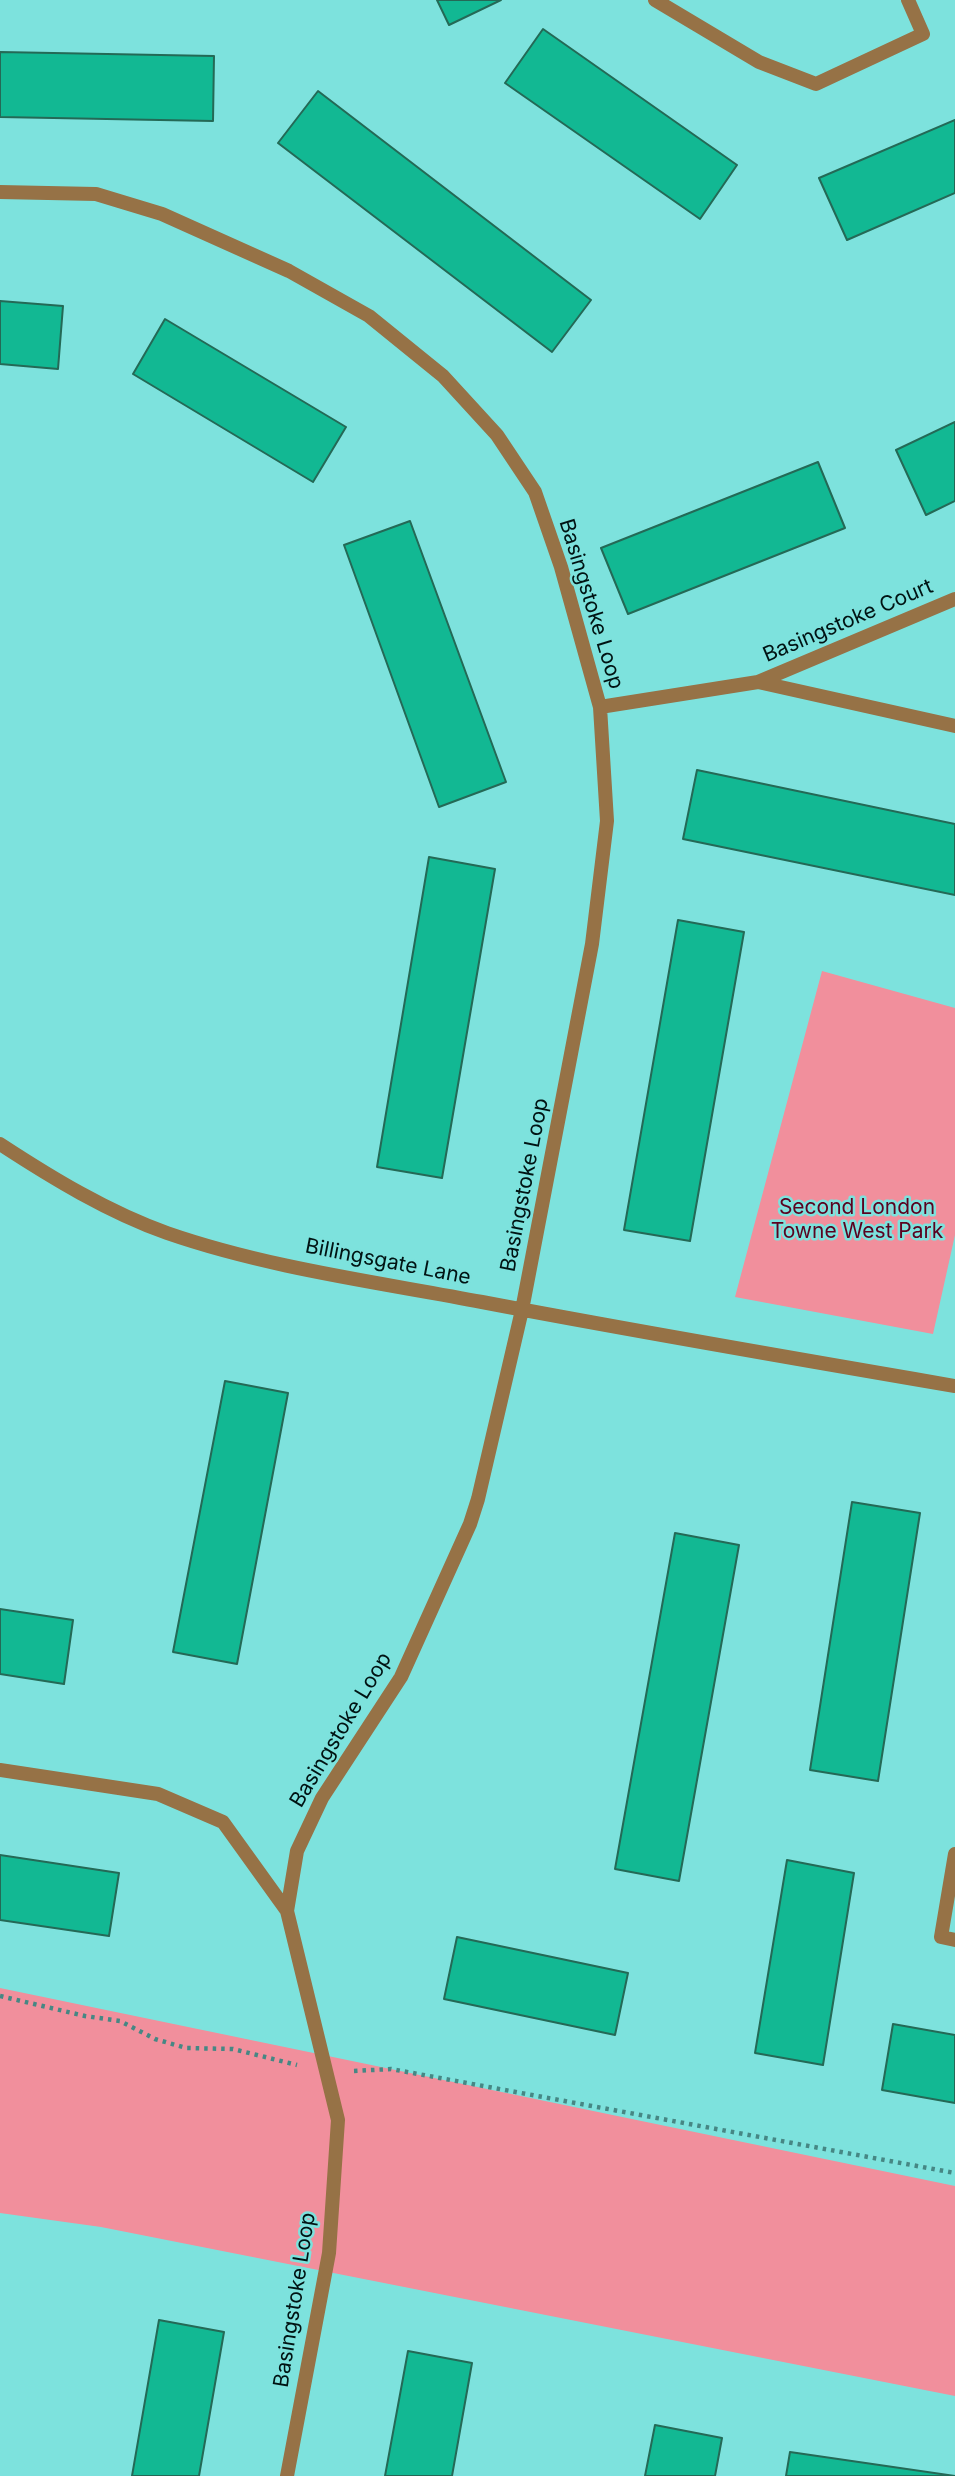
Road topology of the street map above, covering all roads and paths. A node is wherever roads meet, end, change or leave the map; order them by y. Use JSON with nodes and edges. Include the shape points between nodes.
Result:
{"nodes":[{"id":1,"x":655,"y":0,"type":"edge"},
{"id":2,"x":908,"y":0,"type":"edge"},
{"id":3,"x":0,"y":192,"type":"edge"},
{"id":4,"x":955,"y":599,"type":"edge"},
{"id":5,"x":758,"y":682,"type":"junction"},
{"id":6,"x":600,"y":707,"type":"junction"},
{"id":7,"x":955,"y":726,"type":"edge"},
{"id":8,"x":0,"y":1144,"type":"edge"},
{"id":9,"x":522,"y":1310,"type":"junction"},
{"id":10,"x":955,"y":1386,"type":"edge"},
{"id":11,"x":0,"y":1770,"type":"edge"},
{"id":12,"x":955,"y":1854,"type":"edge"},
{"id":13,"x":287,"y":1911,"type":"junction"},
{"id":14,"x":955,"y":1940,"type":"edge"},
{"id":15,"x":0,"y":1996,"type":"edge"},
{"id":16,"x":326,"y":2073,"type":"junction"},
{"id":17,"x":955,"y":2173,"type":"edge"},
{"id":18,"x":287,"y":2476,"type":"edge"}],
"edges":[{"from":1,"to":2,"type":"street","via":[[759,62],[816,85],[923,34]]},
{"from":3,"to":6,"type":"street","name":"Basingstoke Loop","via":[[96,194],[162,214],[289,271],[369,316],[443,376],[497,435],[535,492]]},
{"from":4,"to":5,"type":"street","name":"Basingstoke Court"},
{"from":5,"to":6,"type":"street","name":"Basingstoke Court"},
{"from":5,"to":7,"type":"street","name":"Basingstoke Court"},
{"from":6,"to":9,"type":"street","name":"Basingstoke Loop","via":[[607,821],[592,944]]},
{"from":8,"to":9,"type":"street","name":"Billingsgate Lane","via":[[39,1170],[165,1232],[236,1254]]},
{"from":9,"to":10,"type":"street","name":"Billingsgate Lane"},
{"from":9,"to":13,"type":"street","name":"Basingstoke Loop","via":[[470,1524],[401,1677],[313,1814],[297,1851]]},
{"from":11,"to":13,"type":"street","via":[[158,1794],[223,1822]]},
{"from":12,"to":14,"type":"street","via":[[940,1937]]},
{"from":13,"to":16,"type":"street","name":"Basingstoke Loop"},
{"from":15,"to":16,"type":"path","via":[[120,2021],[186,2048],[233,2049]]},
{"from":16,"to":17,"type":"path","via":[[391,2069]]},
{"from":16,"to":18,"type":"street","name":"Basingstoke Loop","via":[[338,2120],[328,2253]]}]}
